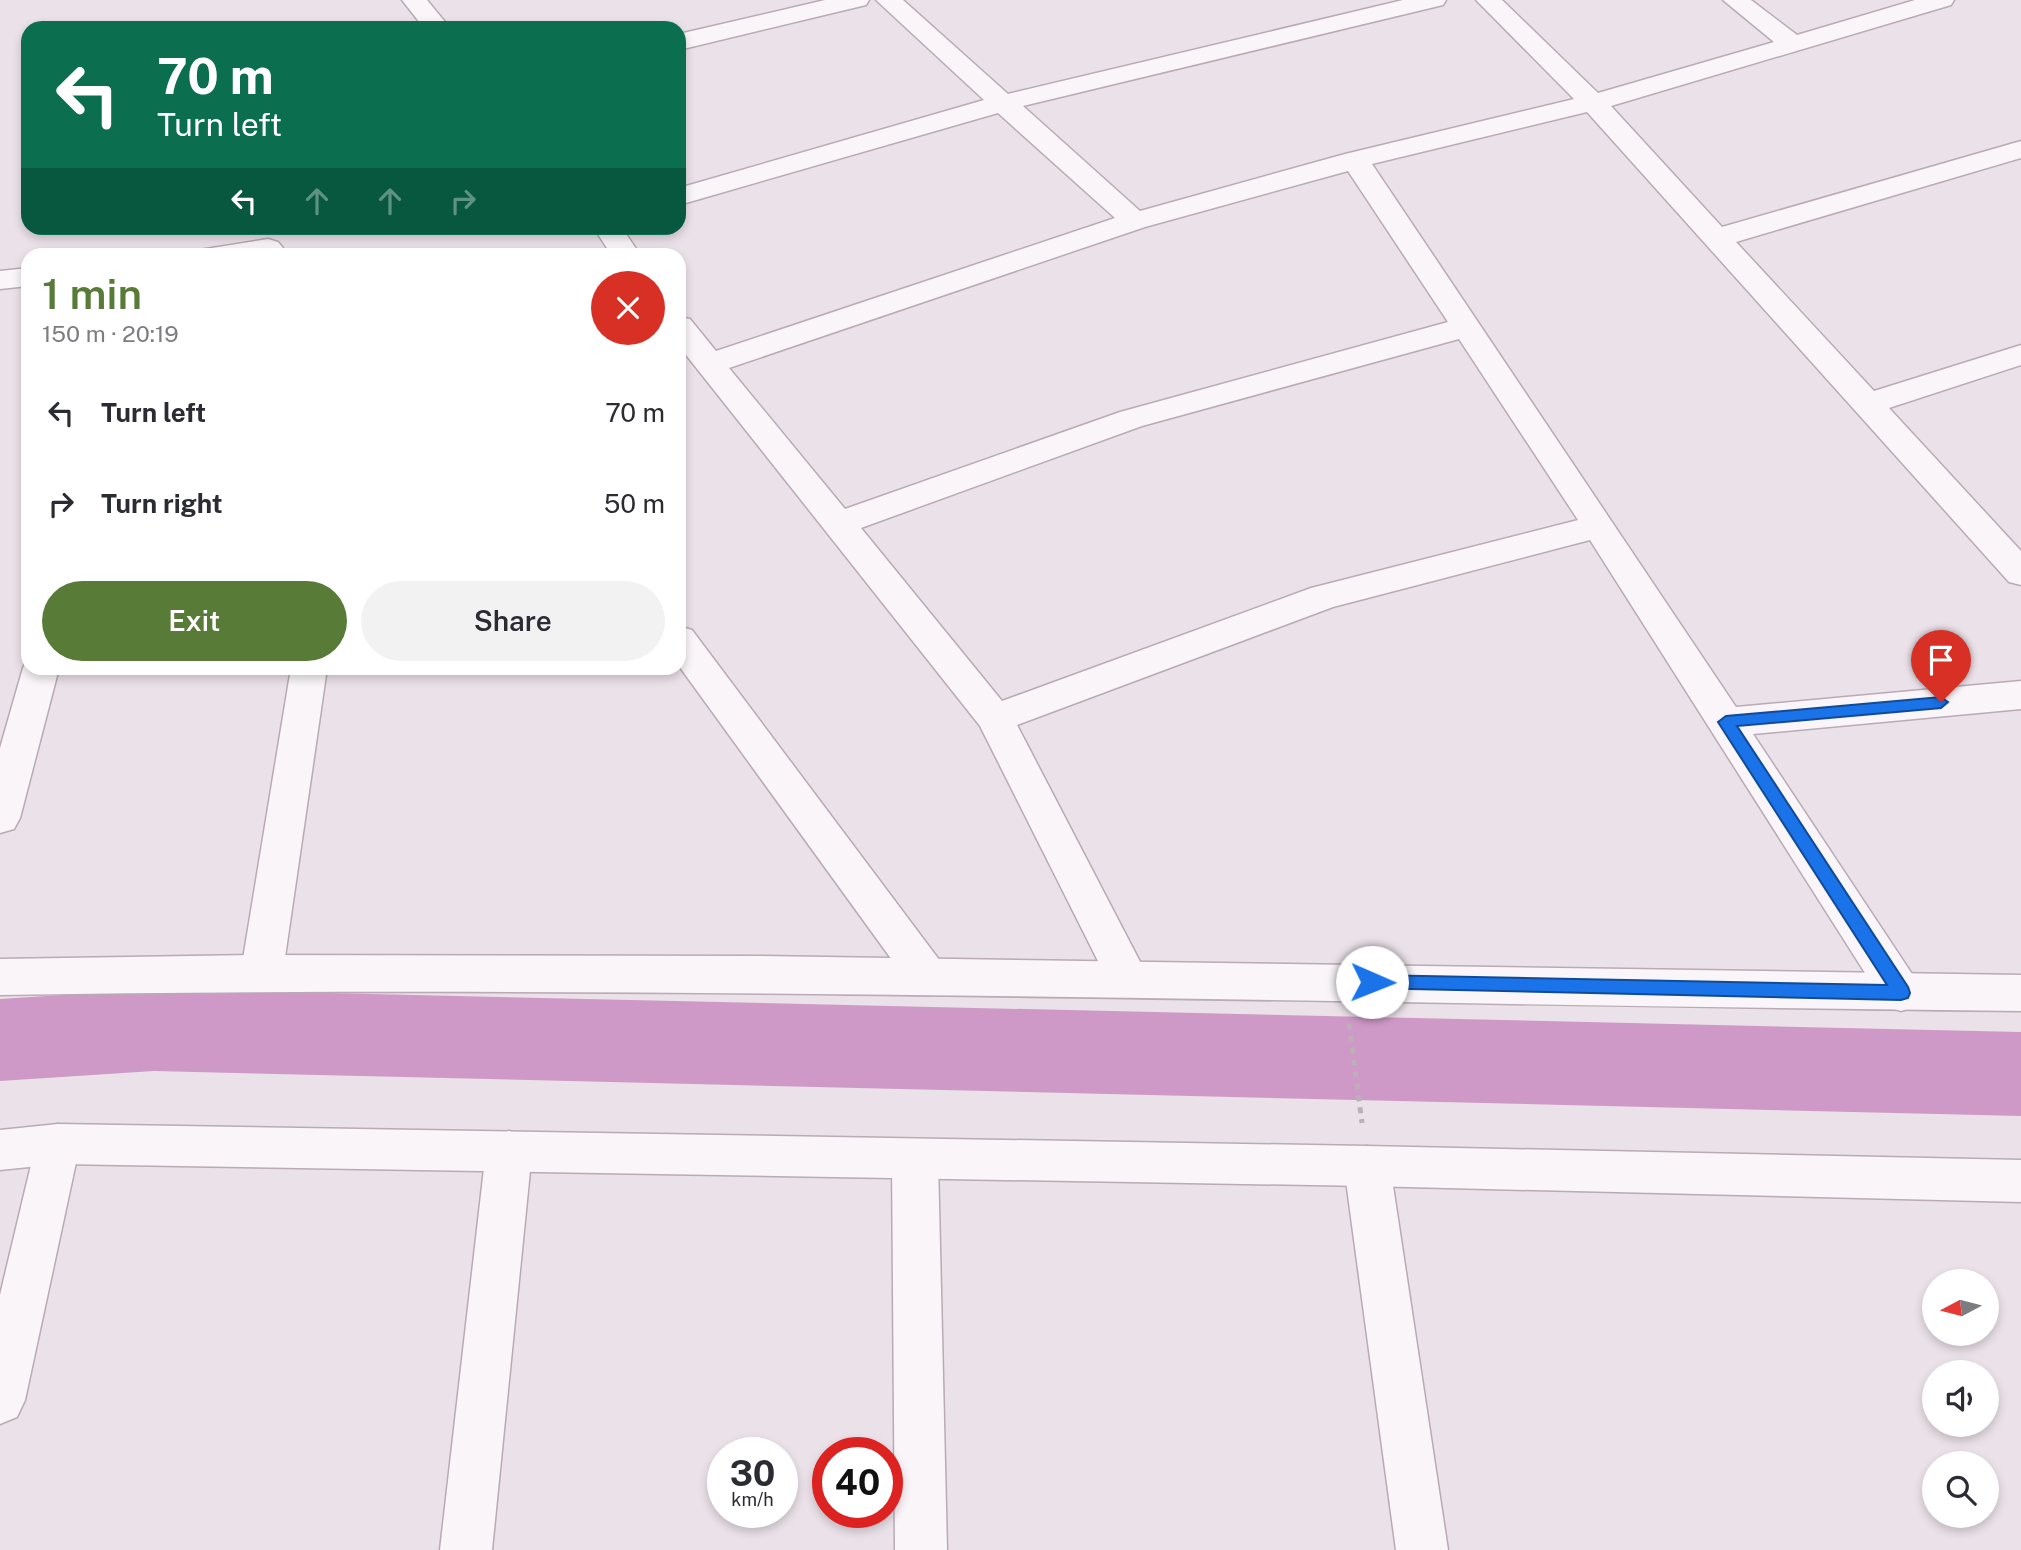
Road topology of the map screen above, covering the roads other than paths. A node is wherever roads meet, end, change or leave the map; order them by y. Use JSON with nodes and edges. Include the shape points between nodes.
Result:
{"nodes":[{"id":1,"x":414,"y":0,"type":"edge"},
{"id":2,"x":857,"y":0,"type":"edge"},
{"id":3,"x":888,"y":0,"type":"edge"},
{"id":4,"x":1434,"y":0,"type":"edge"},
{"id":5,"x":1488,"y":0,"type":"edge"},
{"id":6,"x":1735,"y":0,"type":"edge"},
{"id":7,"x":1942,"y":0,"type":"edge"},
{"id":8,"x":431,"y":21,"type":"edge"},
{"id":9,"x":686,"y":40,"type":"edge"},
{"id":10,"x":1794,"y":44,"type":"junction"},
{"id":11,"x":1003,"y":103,"type":"junction"},
{"id":12,"x":1593,"y":103,"type":"junction"},
{"id":13,"x":2021,"y":149,"type":"edge"},
{"id":14,"x":1355,"y":160,"type":"junction"},
{"id":15,"x":686,"y":195,"type":"edge"},
{"id":16,"x":1135,"y":221,"type":"junction"},
{"id":17,"x":1717,"y":238,"type":"junction"},
{"id":18,"x":266,"y":244,"type":"edge"},
{"id":19,"x":247,"y":248,"type":"edge"},
{"id":20,"x":21,"y":278,"type":"edge"},
{"id":21,"x":0,"y":280,"type":"edge"},
{"id":22,"x":1466,"y":327,"type":"junction"},
{"id":23,"x":686,"y":335,"type":"edge"},
{"id":24,"x":2021,"y":355,"type":"edge"},
{"id":25,"x":709,"y":364,"type":"junction"},
{"id":26,"x":1868,"y":404,"type":"junction"},
{"id":27,"x":838,"y":524,"type":"junction"},
{"id":28,"x":1599,"y":526,"type":"junction"},
{"id":29,"x":2021,"y":573,"type":"edge"},
{"id":30,"x":686,"y":649,"type":"edge"},
{"id":31,"x":39,"y":675,"type":"edge"},
{"id":32,"x":308,"y":675,"type":"edge"},
{"id":33,"x":2021,"y":695,"type":"edge"},
{"id":34,"x":995,"y":718,"type":"junction"},
{"id":35,"x":1726,"y":722,"type":"junction"},
{"id":36,"x":0,"y":818,"type":"edge"},
{"id":37,"x":262,"y":971,"type":"junction"},
{"id":38,"x":0,"y":977,"type":"edge"},
{"id":39,"x":928,"y":977,"type":"junction"},
{"id":40,"x":1128,"y":979,"type":"junction"},
{"id":41,"x":1901,"y":993,"type":"junction"},
{"id":42,"x":2021,"y":993,"type":"edge"},
{"id":43,"x":58,"y":1144,"type":"junction"},
{"id":44,"x":0,"y":1150,"type":"edge"},
{"id":45,"x":509,"y":1151,"type":"junction"},
{"id":46,"x":915,"y":1160,"type":"junction"},
{"id":47,"x":1367,"y":1166,"type":"junction"},
{"id":48,"x":2021,"y":1181,"type":"edge"},
{"id":49,"x":0,"y":1400,"type":"edge"},
{"id":50,"x":466,"y":1550,"type":"edge"},
{"id":51,"x":921,"y":1550,"type":"edge"},
{"id":52,"x":1422,"y":1550,"type":"edge"}],
"edges":[{"from":1,"to":8,"type":"street"},
{"from":2,"to":9,"type":"street"},
{"from":3,"to":11,"type":"street"},
{"from":4,"to":11,"type":"street"},
{"from":5,"to":12,"type":"street"},
{"from":6,"to":10,"type":"street"},
{"from":7,"to":10,"type":"street"},
{"from":10,"to":12,"type":"street"},
{"from":11,"to":15,"type":"street"},
{"from":11,"to":16,"type":"street"},
{"from":12,"to":14,"type":"street"},
{"from":12,"to":17,"type":"street"},
{"from":13,"to":17,"type":"street"},
{"from":14,"to":16,"type":"street"},
{"from":14,"to":22,"type":"street"},
{"from":16,"to":25,"type":"street"},
{"from":17,"to":26,"type":"street"},
{"from":18,"to":19,"type":"street"},
{"from":20,"to":21,"type":"street"},
{"from":22,"to":27,"type":"street","via":[[1131,419]]},
{"from":22,"to":28,"type":"street"},
{"from":23,"to":25,"type":"street"},
{"from":24,"to":26,"type":"street"},
{"from":25,"to":27,"type":"street"},
{"from":26,"to":29,"type":"street"},
{"from":27,"to":34,"type":"street"},
{"from":28,"to":34,"type":"street","via":[[1324,597]]},
{"from":28,"to":35,"type":"street"},
{"from":30,"to":39,"type":"street"},
{"from":31,"to":36,"type":"street"},
{"from":32,"to":37,"type":"street"},
{"from":33,"to":35,"type":"street"},
{"from":34,"to":40,"type":"street"},
{"from":35,"to":41,"type":"street"},
{"from":37,"to":38,"type":"street"},
{"from":37,"to":39,"type":"street"},
{"from":39,"to":40,"type":"street"},
{"from":40,"to":41,"type":"street"},
{"from":41,"to":42,"type":"street"},
{"from":43,"to":44,"type":"street"},
{"from":43,"to":45,"type":"street"},
{"from":43,"to":49,"type":"street"},
{"from":45,"to":46,"type":"street"},
{"from":45,"to":50,"type":"street"},
{"from":46,"to":47,"type":"street"},
{"from":46,"to":51,"type":"street"},
{"from":47,"to":48,"type":"street"},
{"from":47,"to":52,"type":"street"}]}
